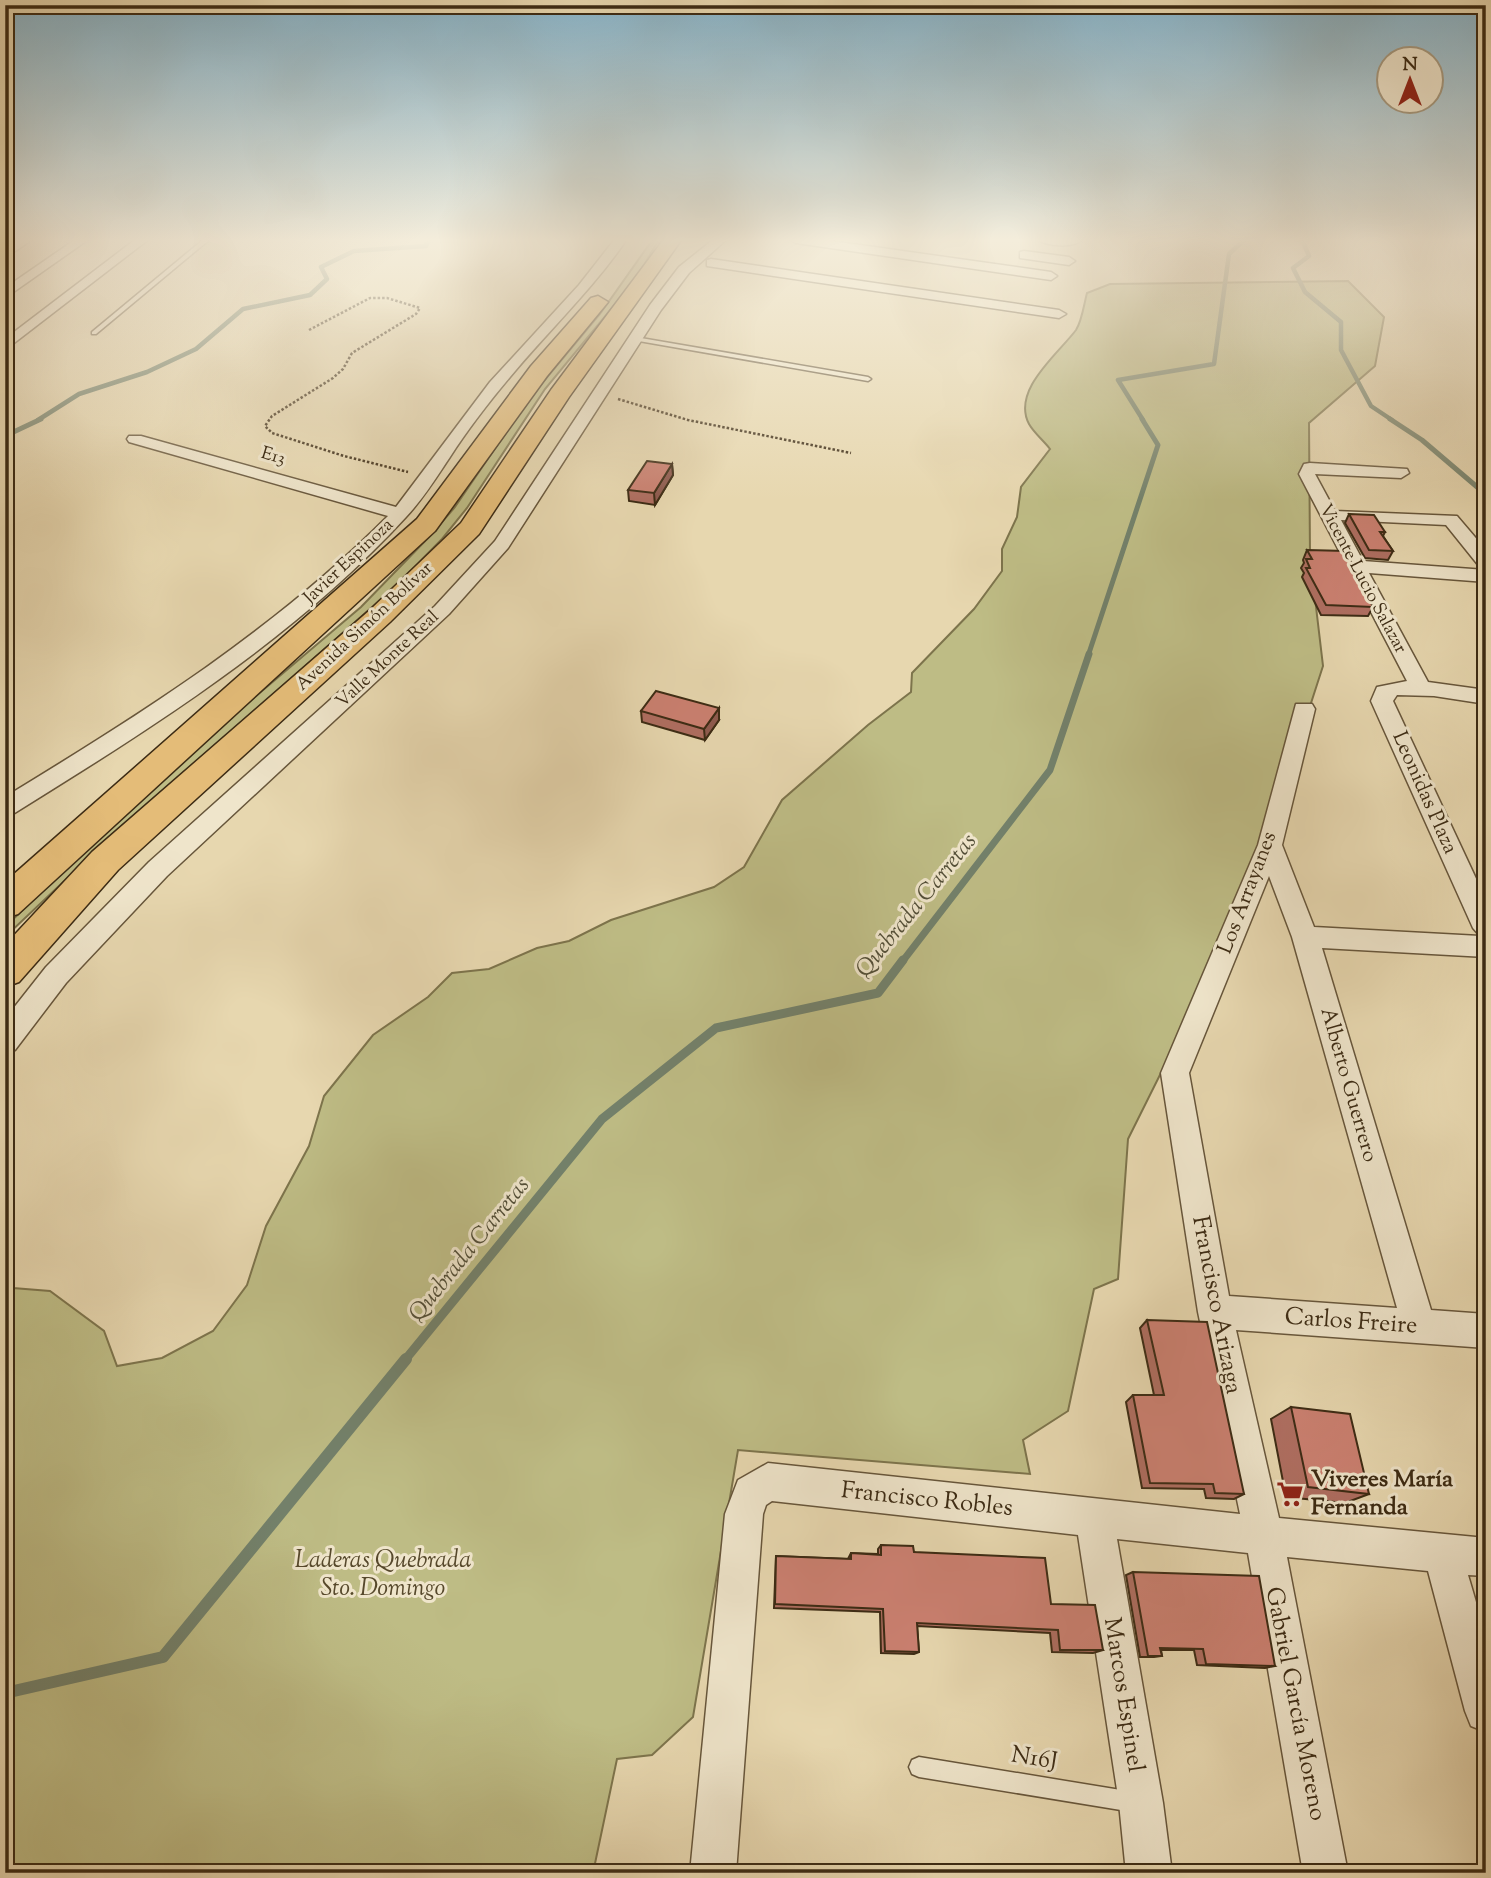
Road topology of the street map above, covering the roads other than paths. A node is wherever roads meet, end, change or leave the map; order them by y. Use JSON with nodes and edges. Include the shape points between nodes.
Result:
{"nodes":[{"id":1,"x":30,"y":327,"type":"edge"},
{"id":2,"x":102,"y":327,"type":"edge"},
{"id":3,"x":548,"y":327,"type":"edge"},
{"id":4,"x":577,"y":327,"type":"edge"},
{"id":5,"x":609,"y":327,"type":"edge"},
{"id":6,"x":644,"y":327,"type":"edge"},
{"id":7,"x":94,"y":333,"type":"dead end"},
{"id":8,"x":635,"y":339,"type":"junction"},
{"id":9,"x":5,"y":346,"type":"edge"},
{"id":10,"x":868,"y":379,"type":"dead end"},
{"id":11,"x":135,"y":439,"type":"dead end"},
{"id":12,"x":1401,"y":473,"type":"dead end"},
{"id":13,"x":400,"y":514,"type":"junction"},
{"id":14,"x":1327,"y":514,"type":"junction"},
{"id":15,"x":1486,"y":562,"type":"edge"},
{"id":16,"x":1354,"y":566,"type":"junction"},
{"id":17,"x":1486,"y":576,"type":"edge"},
{"id":18,"x":1422,"y":688,"type":"junction"},
{"id":19,"x":1486,"y":697,"type":"edge"},
{"id":20,"x":1304,"y":709,"type":"dead end"},
{"id":21,"x":5,"y":808,"type":"edge"},
{"id":22,"x":1270,"y":845,"type":"junction"},
{"id":23,"x":5,"y":904,"type":"edge"},
{"id":24,"x":1486,"y":928,"type":"edge"},
{"id":25,"x":1305,"y":937,"type":"junction"},
{"id":26,"x":1486,"y":947,"type":"edge"},
{"id":27,"x":5,"y":971,"type":"edge"},
{"id":28,"x":5,"y":1041,"type":"edge"},
{"id":29,"x":1175,"y":1073,"type":"joint"},
{"id":30,"x":1215,"y":1312,"type":"junction"},
{"id":31,"x":1419,"y":1326,"type":"junction"},
{"id":32,"x":1486,"y":1331,"type":"edge"},
{"id":33,"x":1094,"y":1518,"type":"junction"},
{"id":34,"x":1264,"y":1536,"type":"junction"},
{"id":35,"x":1443,"y":1553,"type":"junction"},
{"id":36,"x":1486,"y":1557,"type":"edge"},
{"id":37,"x":1486,"y":1711,"type":"edge"},
{"id":38,"x":919,"y":1767,"type":"dead end"},
{"id":39,"x":1141,"y":1803,"type":"junction"},
{"id":40,"x":713,"y":1873,"type":"edge"},
{"id":41,"x":1149,"y":1873,"type":"edge"},
{"id":42,"x":1326,"y":1873,"type":"edge"}],
"edges":[{"from":1,"to":9,"type":"street"},
{"from":2,"to":7,"type":"lane"},
{"from":3,"to":13,"type":"street","name":"Javier Espinoza","via":[[481,403]]},
{"from":4,"to":23,"type":"highway","name":"Avenida Simón Bolívar","via":[[426,525]]},
{"from":5,"to":27,"type":"highway","name":"Avenida Simón Bolívar","via":[[470,528],[380,617],[105,861]]},
{"from":6,"to":8,"type":"street","name":"Valle Monte Real"},
{"from":8,"to":10,"type":"lane"},
{"from":8,"to":28,"type":"street","name":"Valle Monte Real","via":[[502,544],[459,592],[158,869],[56,975]]},
{"from":11,"to":13,"type":"street","name":"E13"},
{"from":12,"to":14,"type":"street","name":"Vicente Lucio Salazar","via":[[1310,468],[1307,474]]},
{"from":13,"to":21,"type":"street","name":"Javier Espinoza","via":[[338,578],[244,655]]},
{"from":14,"to":15,"type":"street","via":[[1451,520]]},
{"from":14,"to":16,"type":"street","name":"Vicente Lucio Salazar"},
{"from":16,"to":17,"type":"street"},
{"from":16,"to":18,"type":"street","name":"Vicente Lucio Salazar"},
{"from":18,"to":19,"type":"street"},
{"from":18,"to":24,"type":"street","name":"Leonidas Plaza","via":[[1392,688],[1382,701]]},
{"from":20,"to":22,"type":"street","name":"Los Arrayanes"},
{"from":22,"to":25,"type":"street","name":"Alberto Guerrero"},
{"from":22,"to":29,"type":"street","name":"Los Arrayanes"},
{"from":25,"to":26,"type":"street"},
{"from":25,"to":31,"type":"street","name":"Alberto Guerrero"},
{"from":29,"to":30,"type":"street","name":"Francisco Arizaga"},
{"from":30,"to":31,"type":"street","name":"Carlos Freire"},
{"from":30,"to":34,"type":"street","name":"Francisco Arizaga"},
{"from":31,"to":32,"type":"street","name":"Carlos Freire"},
{"from":33,"to":34,"type":"street","name":"Francisco Robles"},
{"from":33,"to":39,"type":"street","name":"Marcos Espinel"},
{"from":33,"to":40,"type":"street","name":"Francisco Robles","via":[[768,1482],[751,1493],[744,1514]]},
{"from":34,"to":35,"type":"street","name":"Francisco Robles"},
{"from":34,"to":42,"type":"street","name":"Gabriel García Moreno"},
{"from":35,"to":36,"type":"street","name":"Francisco Robles"},
{"from":35,"to":37,"type":"street"},
{"from":38,"to":39,"type":"lane","name":"N16J"},
{"from":39,"to":41,"type":"street","name":"Marcos Espinel"}]}
